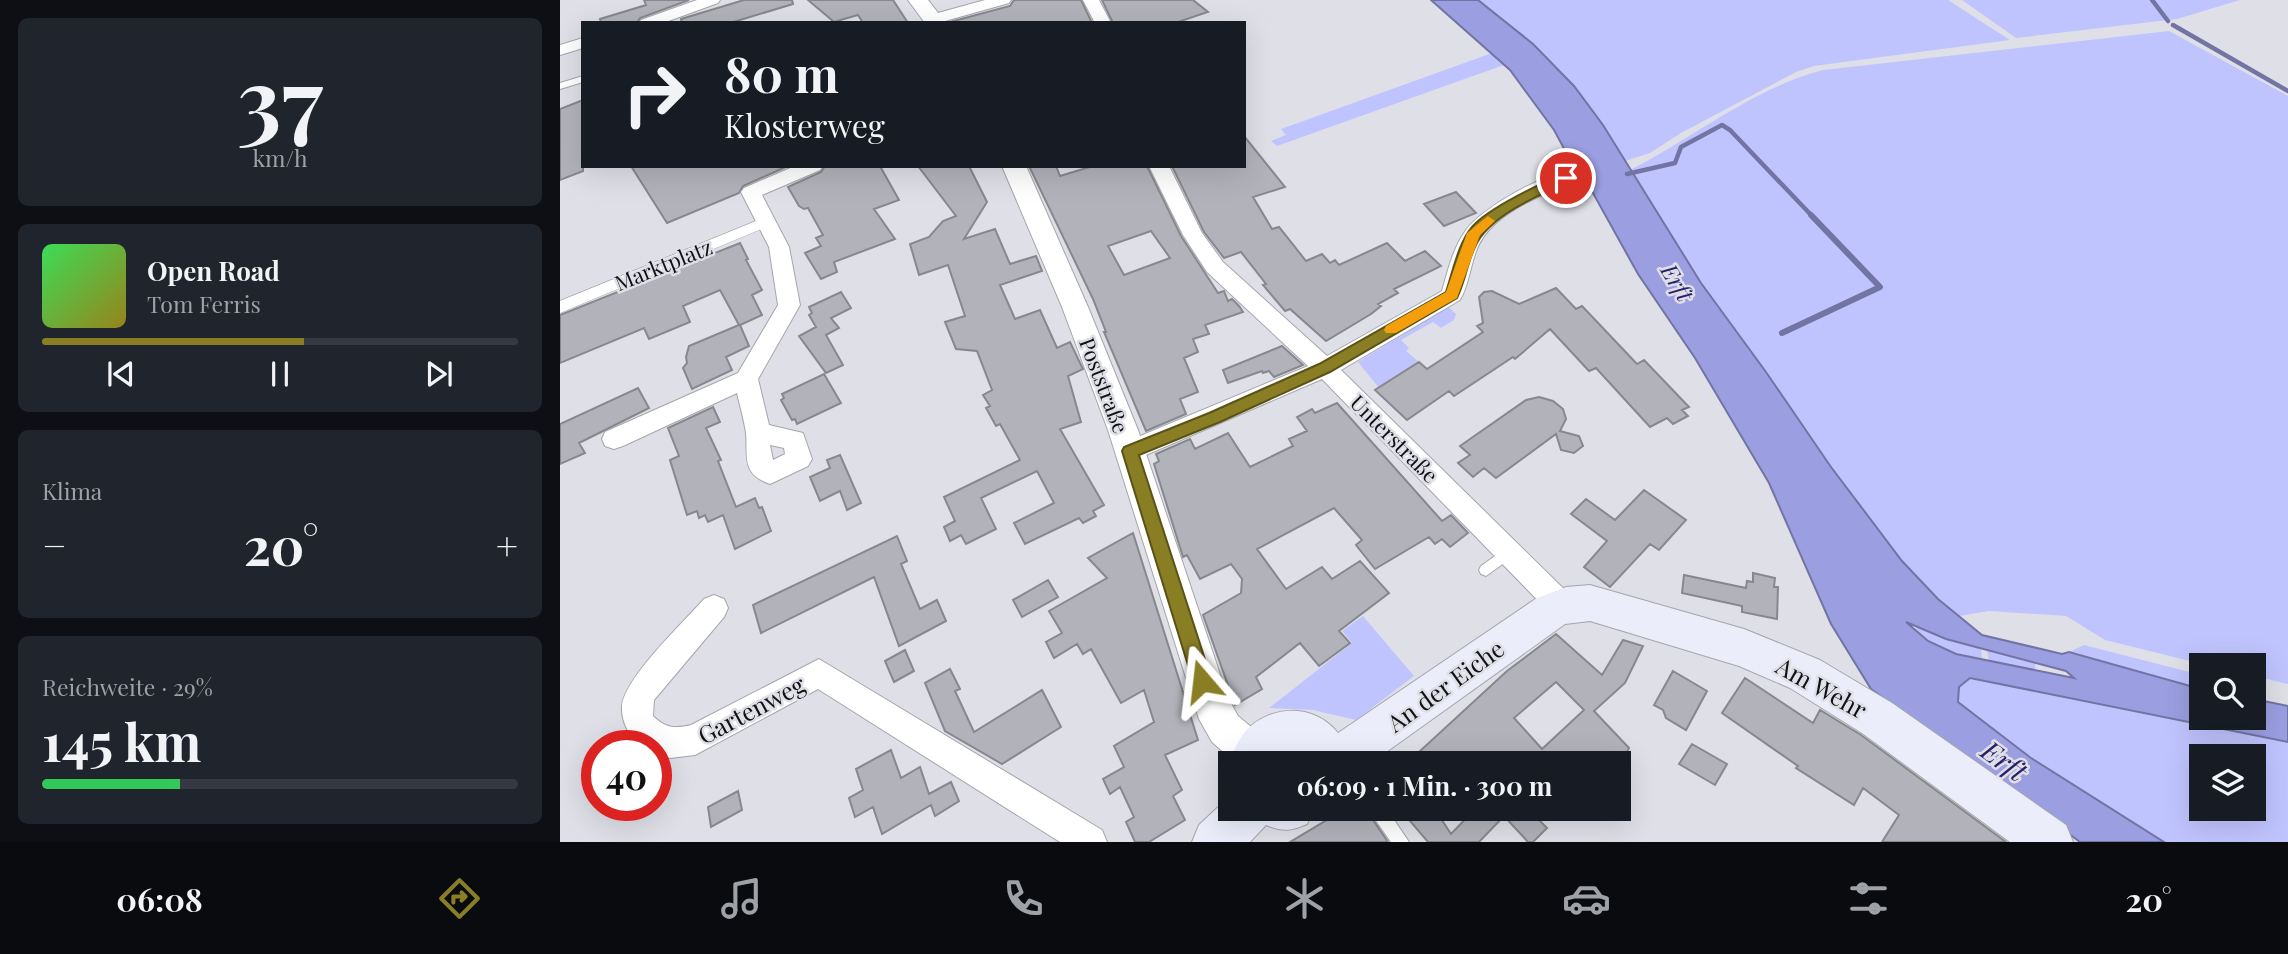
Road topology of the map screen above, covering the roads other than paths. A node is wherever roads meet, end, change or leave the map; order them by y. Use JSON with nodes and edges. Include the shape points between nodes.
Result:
{"nodes":[{"id":1,"x":712,"y":0,"type":"edge"},
{"id":2,"x":918,"y":0,"type":"edge"},
{"id":3,"x":1003,"y":0,"type":"edge"},
{"id":4,"x":1091,"y":0,"type":"edge"},
{"id":5,"x":653,"y":21,"type":"edge"},
{"id":6,"x":934,"y":21,"type":"edge"},
{"id":7,"x":1102,"y":21,"type":"edge"},
{"id":8,"x":581,"y":44,"type":"edge"},
{"id":9,"x":560,"y":50,"type":"edge"},
{"id":10,"x":581,"y":80,"type":"edge"},
{"id":11,"x":560,"y":86,"type":"edge"},
{"id":12,"x":1015,"y":168,"type":"edge"},
{"id":13,"x":1160,"y":168,"type":"edge"},
{"id":14,"x":800,"y":169,"type":"edge"},
{"id":15,"x":1566,"y":178,"type":"dead end"},
{"id":16,"x":765,"y":222,"type":"junction"},
{"id":17,"x":560,"y":307,"type":"edge"},
{"id":18,"x":1325,"y":368,"type":"junction"},
{"id":19,"x":746,"y":379,"type":"junction"},
{"id":20,"x":758,"y":433,"type":"dead end"},
{"id":21,"x":614,"y":439,"type":"dead end"},
{"id":22,"x":1130,"y":451,"type":"junction"},
{"id":23,"x":1509,"y":552,"type":"junction"},
{"id":24,"x":1486,"y":570,"type":"dead end"},
{"id":25,"x":1562,"y":606,"type":"junction"},
{"id":26,"x":714,"y":608,"type":"dead end"},
{"id":27,"x":1245,"y":751,"type":"edge"},
{"id":28,"x":1259,"y":751,"type":"edge"},
{"id":29,"x":1326,"y":751,"type":"edge"},
{"id":30,"x":1352,"y":751,"type":"edge"},
{"id":31,"x":1238,"y":821,"type":"edge"},
{"id":32,"x":1385,"y":821,"type":"edge"},
{"id":33,"x":1090,"y":842,"type":"edge"},
{"id":34,"x":1216,"y":842,"type":"edge"},
{"id":35,"x":1401,"y":842,"type":"edge"},
{"id":36,"x":2049,"y":842,"type":"edge"}],
"edges":[{"from":1,"to":5,"type":"street"},
{"from":2,"to":6,"type":"street"},
{"from":3,"to":6,"type":"street"},
{"from":4,"to":7,"type":"street"},
{"from":8,"to":9,"type":"street"},
{"from":10,"to":11,"type":"lane"},
{"from":12,"to":22,"type":"street","name":"Poststraße"},
{"from":13,"to":18,"type":"street","name":"Unterstraße","via":[[1210,261]]},
{"from":14,"to":16,"type":"street","via":[[751,192]]},
{"from":15,"to":18,"type":"street","via":[[1531,193],[1478,229],[1452,295]]},
{"from":16,"to":17,"type":"street","name":"Marktplatz"},
{"from":16,"to":19,"type":"street","via":[[779,247],[789,305]]},
{"from":18,"to":22,"type":"street"},
{"from":18,"to":23,"type":"street","name":"Unterstraße"},
{"from":19,"to":20,"type":"street"},
{"from":19,"to":21,"type":"street"},
{"from":22,"to":27,"type":"street","name":"Poststraße","via":[[1212,706]]},
{"from":23,"to":24,"type":"lane"},
{"from":23,"to":25,"type":"street","name":"Unterstraße"},
{"from":25,"to":30,"type":"main road","name":"An der Eiche"},
{"from":25,"to":36,"type":"main road","name":"Am Wehr","via":[[1611,607],[1787,664],[1865,710]]},
{"from":26,"to":33,"type":"street","name":"Gartenweg","via":[[641,693],[638,717],[653,737],[673,744],[695,740],[819,673]]},
{"from":28,"to":29,"type":"main road","via":[[1271,736],[1293,731],[1307,735]]},
{"from":31,"to":34,"type":"main road"},
{"from":32,"to":35,"type":"lane"}]}
